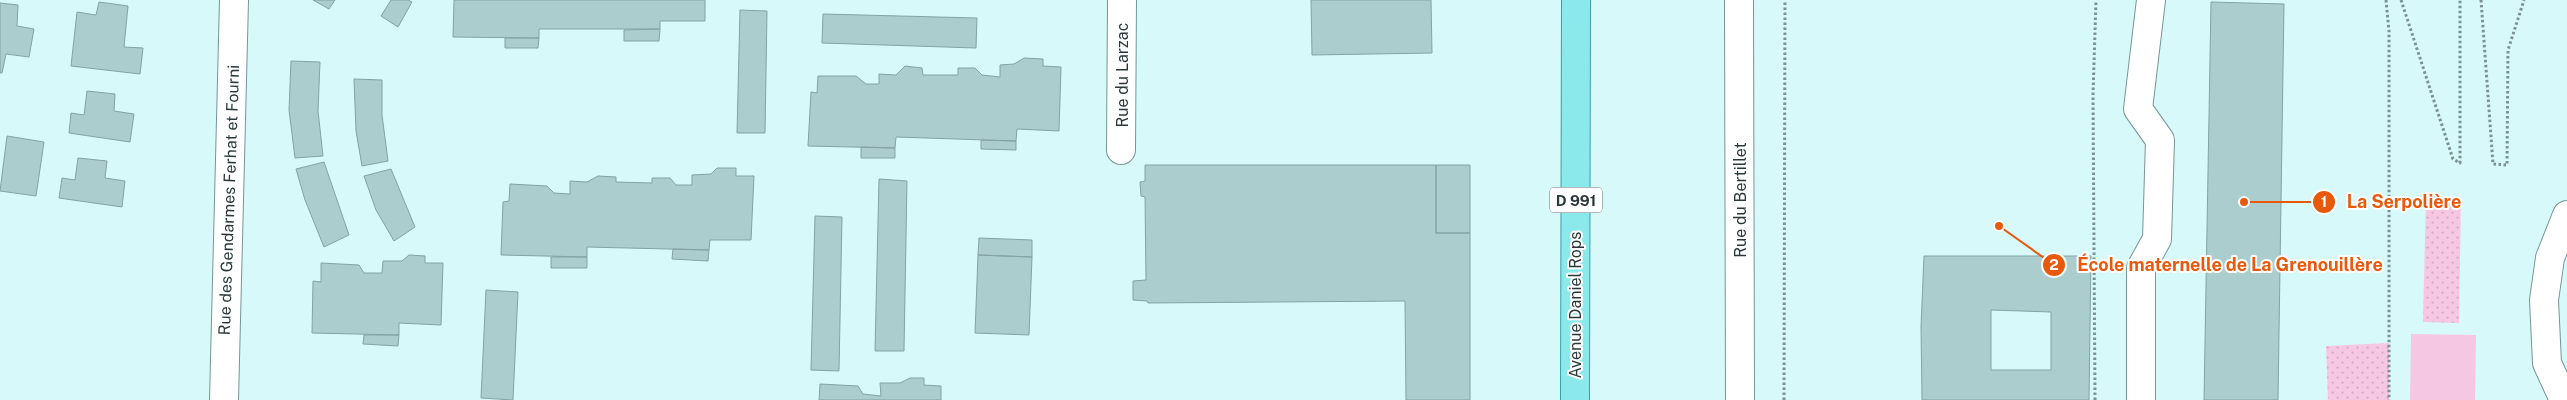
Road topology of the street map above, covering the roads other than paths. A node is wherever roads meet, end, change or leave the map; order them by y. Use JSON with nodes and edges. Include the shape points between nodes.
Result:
{"nodes":[{"id":1,"x":234,"y":0,"type":"edge"},
{"id":2,"x":1122,"y":0,"type":"edge"},
{"id":3,"x":1576,"y":0,"type":"edge"},
{"id":4,"x":1739,"y":0,"type":"edge"},
{"id":5,"x":2151,"y":0,"type":"edge"},
{"id":6,"x":1121,"y":150,"type":"dead end"},
{"id":7,"x":2567,"y":215,"type":"edge"},
{"id":8,"x":224,"y":400,"type":"edge"},
{"id":9,"x":1575,"y":400,"type":"edge"},
{"id":10,"x":1740,"y":400,"type":"edge"},
{"id":11,"x":2140,"y":400,"type":"edge"},
{"id":12,"x":2564,"y":400,"type":"edge"}],
"edges":[{"from":1,"to":8,"type":"street","name":"Rue des Gendarmes Ferhat et Fourni"},
{"from":2,"to":6,"type":"street","name":"Rue du Larzac"},
{"from":3,"to":9,"type":"main road","name":"Avenue Daniel Rops","number":"D 991"},
{"from":4,"to":10,"type":"street","name":"Rue du Bertillet"},
{"from":5,"to":11,"type":"street","via":[[2138,109],[2160,140],[2157,239],[2141,268]]},
{"from":7,"to":12,"type":"street","via":[[2550,258],[2544,300],[2547,363]]}]}
